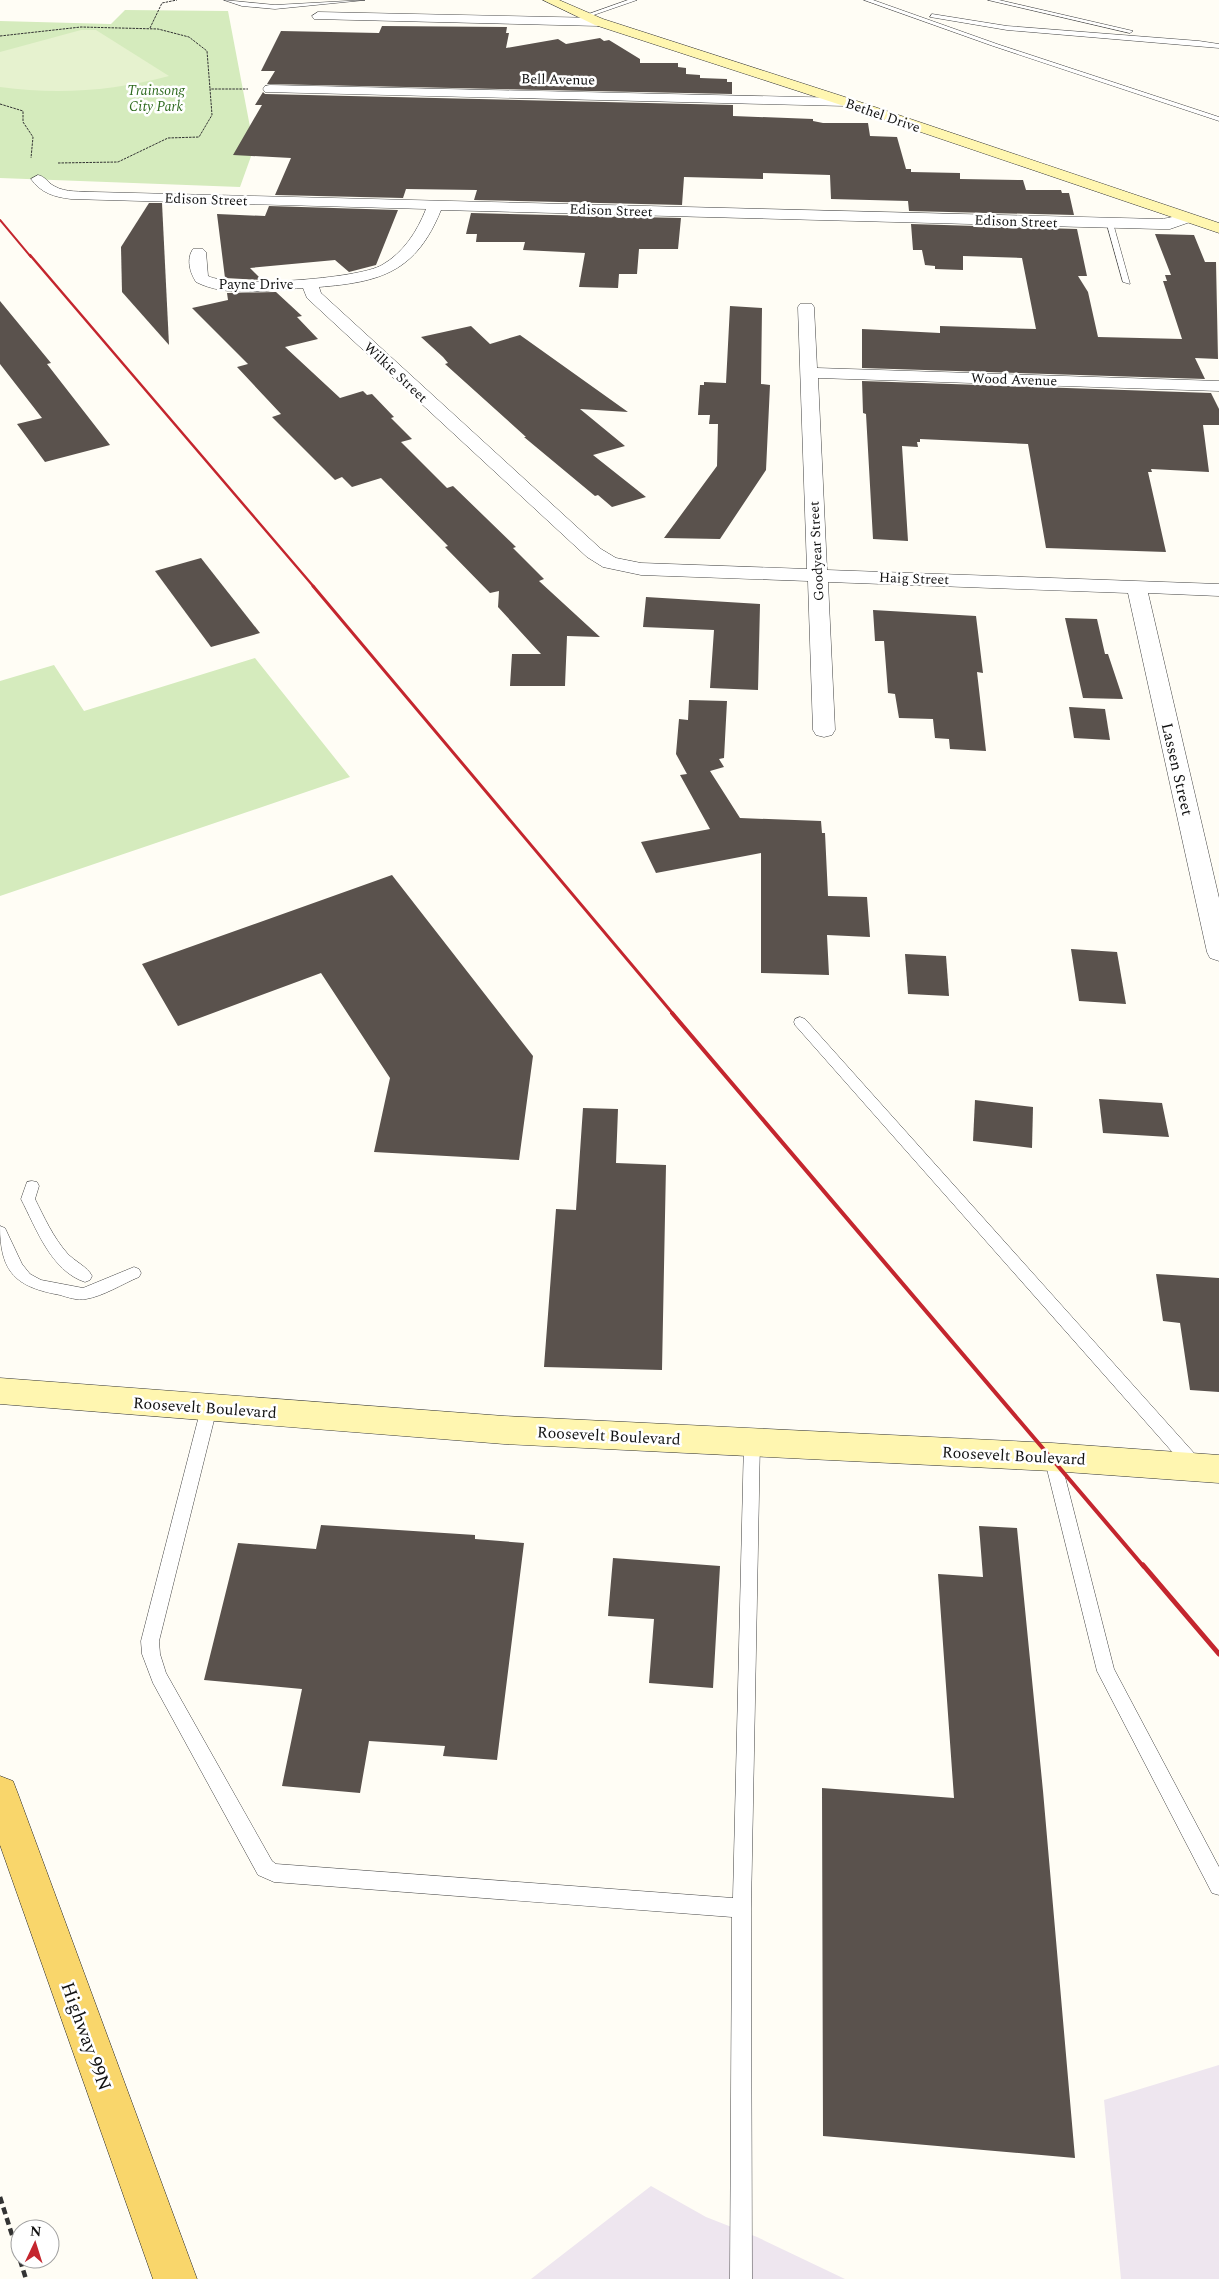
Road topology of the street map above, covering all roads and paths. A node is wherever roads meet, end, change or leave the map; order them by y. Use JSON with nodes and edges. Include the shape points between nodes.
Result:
{"nodes":[{"id":1,"x":177,"y":0,"type":"edge"},
{"id":2,"x":226,"y":0,"type":"edge"},
{"id":3,"x":362,"y":0,"type":"edge"},
{"id":4,"x":548,"y":0,"type":"edge"},
{"id":5,"x":634,"y":0,"type":"edge"},
{"id":6,"x":867,"y":0,"type":"edge"},
{"id":7,"x":991,"y":0,"type":"edge"},
{"id":8,"x":894,"y":9,"type":"junction"},
{"id":9,"x":318,"y":16,"type":"dead end"},
{"id":10,"x":593,"y":19,"type":"junction"},
{"id":11,"x":150,"y":28,"type":"junction"},
{"id":12,"x":0,"y":36,"type":"edge"},
{"id":13,"x":1199,"y":43,"type":"junction"},
{"id":14,"x":1219,"y":46,"type":"edge"},
{"id":15,"x":210,"y":89,"type":"junction"},
{"id":16,"x":270,"y":89,"type":"joint"},
{"id":17,"x":846,"y":102,"type":"junction"},
{"id":18,"x":0,"y":104,"type":"edge"},
{"id":19,"x":1219,"y":119,"type":"edge"},
{"id":20,"x":38,"y":176,"type":"junction"},
{"id":21,"x":435,"y":206,"type":"junction"},
{"id":22,"x":1188,"y":218,"type":"junction"},
{"id":23,"x":1109,"y":223,"type":"junction"},
{"id":24,"x":1219,"y":228,"type":"edge"},
{"id":25,"x":198,"y":252,"type":"dead end"},
{"id":26,"x":1127,"y":282,"type":"dead end"},
{"id":27,"x":310,"y":283,"type":"junction"},
{"id":28,"x":806,"y":307,"type":"dead end"},
{"id":29,"x":808,"y":373,"type":"junction"},
{"id":30,"x":1219,"y":386,"type":"edge"},
{"id":31,"x":610,"y":563,"type":"joint"},
{"id":32,"x":817,"y":574,"type":"junction"},
{"id":33,"x":1137,"y":587,"type":"junction"},
{"id":34,"x":1219,"y":590,"type":"edge"},
{"id":35,"x":824,"y":730,"type":"dead end"},
{"id":36,"x":1210,"y":873,"type":"edge"},
{"id":37,"x":1219,"y":952,"type":"edge"},
{"id":38,"x":800,"y":1022,"type":"dead end"},
{"id":39,"x":32,"y":1186,"type":"dead end"},
{"id":40,"x":0,"y":1232,"type":"edge"},
{"id":41,"x":134,"y":1272,"type":"dead end"},
{"id":42,"x":85,"y":1276,"type":"dead end"},
{"id":43,"x":0,"y":1391,"type":"edge"},
{"id":44,"x":210,"y":1408,"type":"junction"},
{"id":45,"x":752,"y":1441,"type":"junction"},
{"id":46,"x":1052,"y":1457,"type":"junction"},
{"id":47,"x":1208,"y":1468,"type":"edge"},
{"id":48,"x":0,"y":1794,"type":"edge"},
{"id":49,"x":1219,"y":1886,"type":"edge"},
{"id":50,"x":742,"y":1908,"type":"junction"},
{"id":51,"x":0,"y":2197,"type":"edge"},
{"id":52,"x":26,"y":2279,"type":"edge"},
{"id":53,"x":175,"y":2279,"type":"edge"},
{"id":54,"x":741,"y":2279,"type":"edge"}],
"edges":[{"from":1,"to":11,"type":"path","via":[[162,4]]},
{"from":2,"to":3,"type":"lane","via":[[280,6]]},
{"from":4,"to":10,"type":"street","name":"Bethel Drive"},
{"from":5,"to":10,"type":"lane"},
{"from":6,"to":8,"type":"lane"},
{"from":7,"to":13,"type":"lane"},
{"from":8,"to":13,"type":"lane","via":[[1006,28]]},
{"from":8,"to":19,"type":"lane"},
{"from":9,"to":10,"type":"street"},
{"from":10,"to":17,"type":"street","name":"Bethel Drive"},
{"from":11,"to":12,"type":"path","via":[[81,27]]},
{"from":11,"to":15,"type":"path","via":[[178,32],[202,46],[208,54],[206,66]]},
{"from":13,"to":14,"type":"lane"},
{"from":15,"to":16,"type":"path"},
{"from":15,"to":20,"type":"path","via":[[212,115],[198,137],[168,138],[118,162],[56,164]]},
{"from":16,"to":17,"type":"street","name":"Bell Avenue"},
{"from":17,"to":22,"type":"street","name":"Bethel Drive"},
{"from":18,"to":20,"type":"path","via":[[23,111],[23,122],[32,137],[32,170]]},
{"from":20,"to":21,"type":"street","name":"Edison Street","via":[[47,189],[94,196]]},
{"from":21,"to":23,"type":"street","name":"Edison Street"},
{"from":21,"to":27,"type":"street","via":[[414,246],[388,270],[357,278]]},
{"from":22,"to":23,"type":"street","name":"Edison Street","via":[[1170,224]]},
{"from":22,"to":24,"type":"street","name":"Bethel Drive"},
{"from":23,"to":26,"type":"lane"},
{"from":25,"to":27,"type":"street","name":"Payne Drive","via":[[198,272],[210,284]]},
{"from":27,"to":31,"type":"street","name":"Wilkie Street","via":[[313,295],[594,553]]},
{"from":28,"to":29,"type":"street","name":"Goodyear Street"},
{"from":29,"to":30,"type":"street","name":"Wood Avenue"},
{"from":29,"to":32,"type":"street","name":"Goodyear Street"},
{"from":31,"to":32,"type":"street","name":"Haig Street","via":[[641,569]]},
{"from":32,"to":33,"type":"street","name":"Haig Street"},
{"from":32,"to":35,"type":"street","name":"Goodyear Street"},
{"from":33,"to":34,"type":"street","name":"Haig Street"},
{"from":33,"to":36,"type":"street","name":"Lassen Street"},
{"from":36,"to":37,"type":"street","name":"Lassen Street"},
{"from":38,"to":47,"type":"lane"},
{"from":39,"to":42,"type":"lane","via":[[28,1199],[42,1225],[71,1267]]},
{"from":40,"to":41,"type":"lane","via":[[16,1268],[38,1285],[84,1294]]},
{"from":43,"to":44,"type":"street","name":"Roosevelt Boulevard"},
{"from":44,"to":45,"type":"street","name":"Roosevelt Boulevard","via":[[504,1430]]},
{"from":44,"to":50,"type":"lane","via":[[150,1641],[151,1654],[159,1677],[265,1868],[274,1873]]},
{"from":45,"to":46,"type":"street","name":"Roosevelt Boulevard"},
{"from":45,"to":50,"type":"lane"},
{"from":46,"to":47,"type":"street","name":"Roosevelt Boulevard"},
{"from":46,"to":49,"type":"lane","via":[[1106,1671]]},
{"from":48,"to":53,"type":"main road","name":"Highway 99N"},
{"from":50,"to":54,"type":"lane"},
{"from":51,"to":52,"type":"path"}]}
